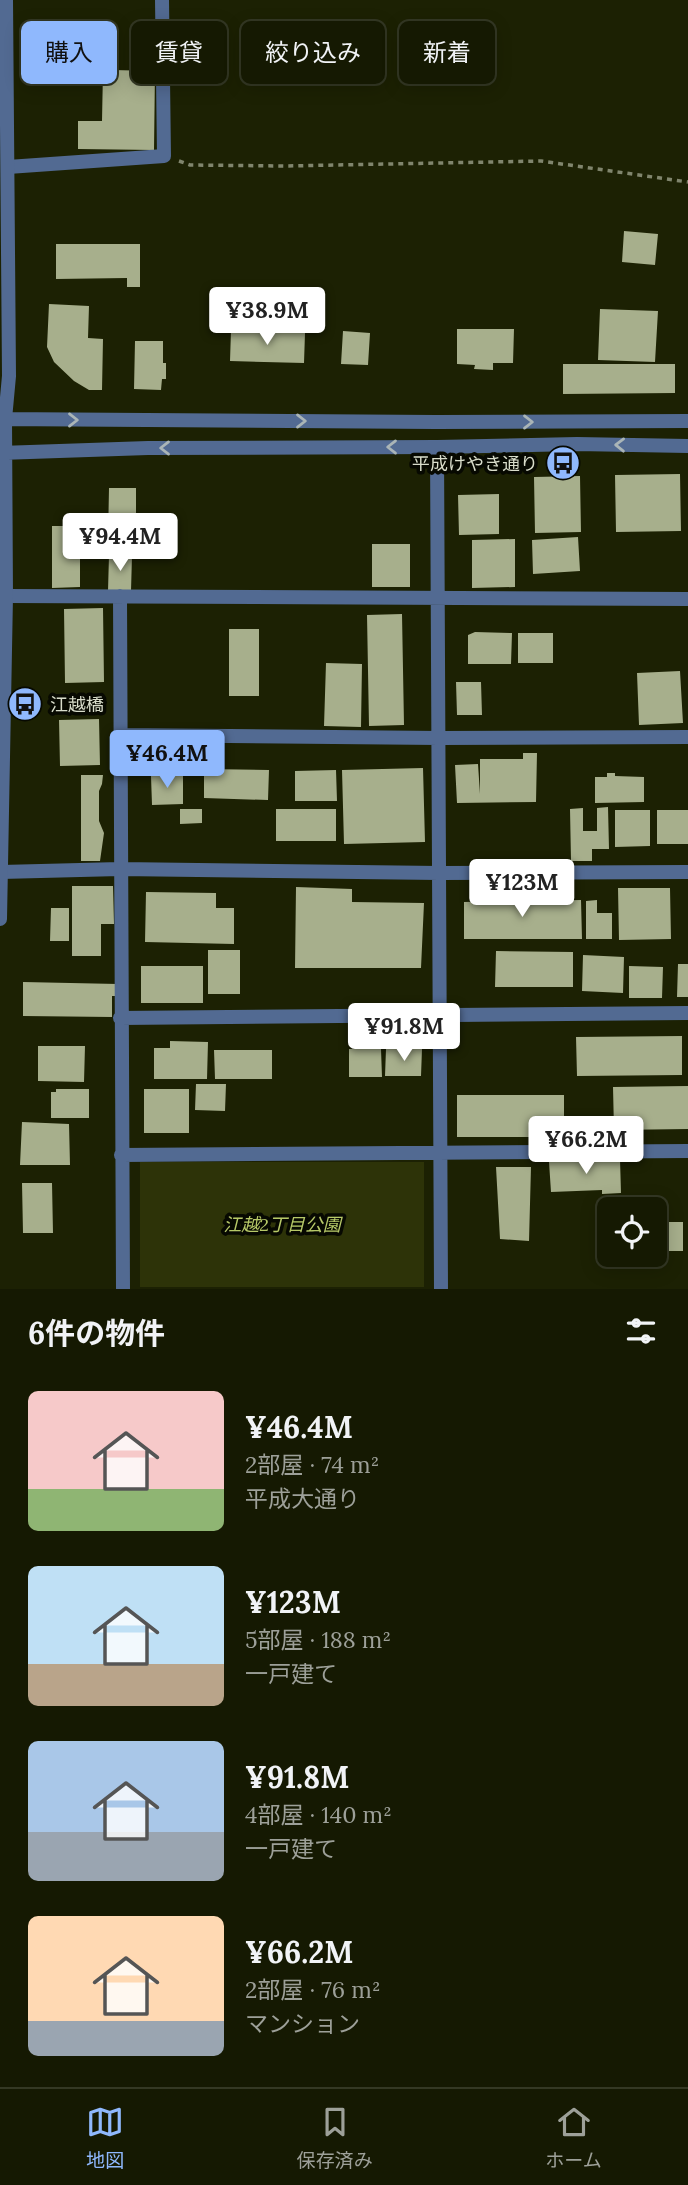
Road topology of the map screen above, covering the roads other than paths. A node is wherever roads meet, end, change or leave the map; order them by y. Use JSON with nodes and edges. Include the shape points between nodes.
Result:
{"nodes":[{"id":1,"x":6,"y":0,"type":"edge"},
{"id":2,"x":162,"y":0,"type":"edge"},
{"id":3,"x":8,"y":167,"type":"junction"},
{"id":4,"x":3,"y":419,"type":"edge"},
{"id":5,"x":688,"y":421,"type":"edge"},
{"id":6,"x":688,"y":446,"type":"edge"},
{"id":7,"x":437,"y":447,"type":"junction"},
{"id":8,"x":3,"y":453,"type":"edge"},
{"id":9,"x":6,"y":596,"type":"junction"},
{"id":10,"x":120,"y":596,"type":"junction"},
{"id":11,"x":688,"y":599,"type":"edge"},
{"id":12,"x":437,"y":600,"type":"junction"},
{"id":13,"x":120,"y":735,"type":"junction"},
{"id":14,"x":688,"y":737,"type":"edge"},
{"id":15,"x":439,"y":738,"type":"junction"},
{"id":16,"x":120,"y":869,"type":"junction"},
{"id":17,"x":1,"y":872,"type":"edge"},
{"id":18,"x":688,"y":872,"type":"edge"},
{"id":19,"x":439,"y":873,"type":"junction"},
{"id":20,"x":0,"y":919,"type":"edge"},
{"id":21,"x":688,"y":1013,"type":"edge"},
{"id":22,"x":440,"y":1015,"type":"junction"},
{"id":23,"x":120,"y":1018,"type":"junction"},
{"id":24,"x":688,"y":1151,"type":"edge"},
{"id":25,"x":441,"y":1153,"type":"junction"},
{"id":26,"x":121,"y":1155,"type":"junction"},
{"id":27,"x":123,"y":1289,"type":"edge"},
{"id":28,"x":441,"y":1289,"type":"edge"}],
"edges":[{"from":1,"to":3,"type":"street"},
{"from":2,"to":3,"type":"street","via":[[164,156]]},
{"from":3,"to":4,"type":"street","via":[[9,376]]},
{"from":4,"to":5,"type":"street","one_way":true},
{"from":4,"to":8,"type":"street"},
{"from":6,"to":7,"type":"street","one_way":true},
{"from":7,"to":8,"type":"street","one_way":true},
{"from":7,"to":12,"type":"street"},
{"from":8,"to":9,"type":"street"},
{"from":9,"to":10,"type":"street"},
{"from":9,"to":17,"type":"street"},
{"from":10,"to":12,"type":"street"},
{"from":10,"to":13,"type":"street"},
{"from":11,"to":12,"type":"street"},
{"from":12,"to":15,"type":"street"},
{"from":13,"to":15,"type":"street"},
{"from":13,"to":16,"type":"street"},
{"from":14,"to":15,"type":"street"},
{"from":15,"to":19,"type":"street"},
{"from":16,"to":17,"type":"street"},
{"from":16,"to":19,"type":"street"},
{"from":16,"to":23,"type":"street"},
{"from":17,"to":20,"type":"street"},
{"from":18,"to":19,"type":"street"},
{"from":19,"to":22,"type":"street"},
{"from":21,"to":22,"type":"street"},
{"from":22,"to":23,"type":"street"},
{"from":22,"to":25,"type":"street"},
{"from":23,"to":26,"type":"street"},
{"from":24,"to":25,"type":"street"},
{"from":25,"to":26,"type":"street"},
{"from":25,"to":28,"type":"street"},
{"from":26,"to":27,"type":"street"}]}
